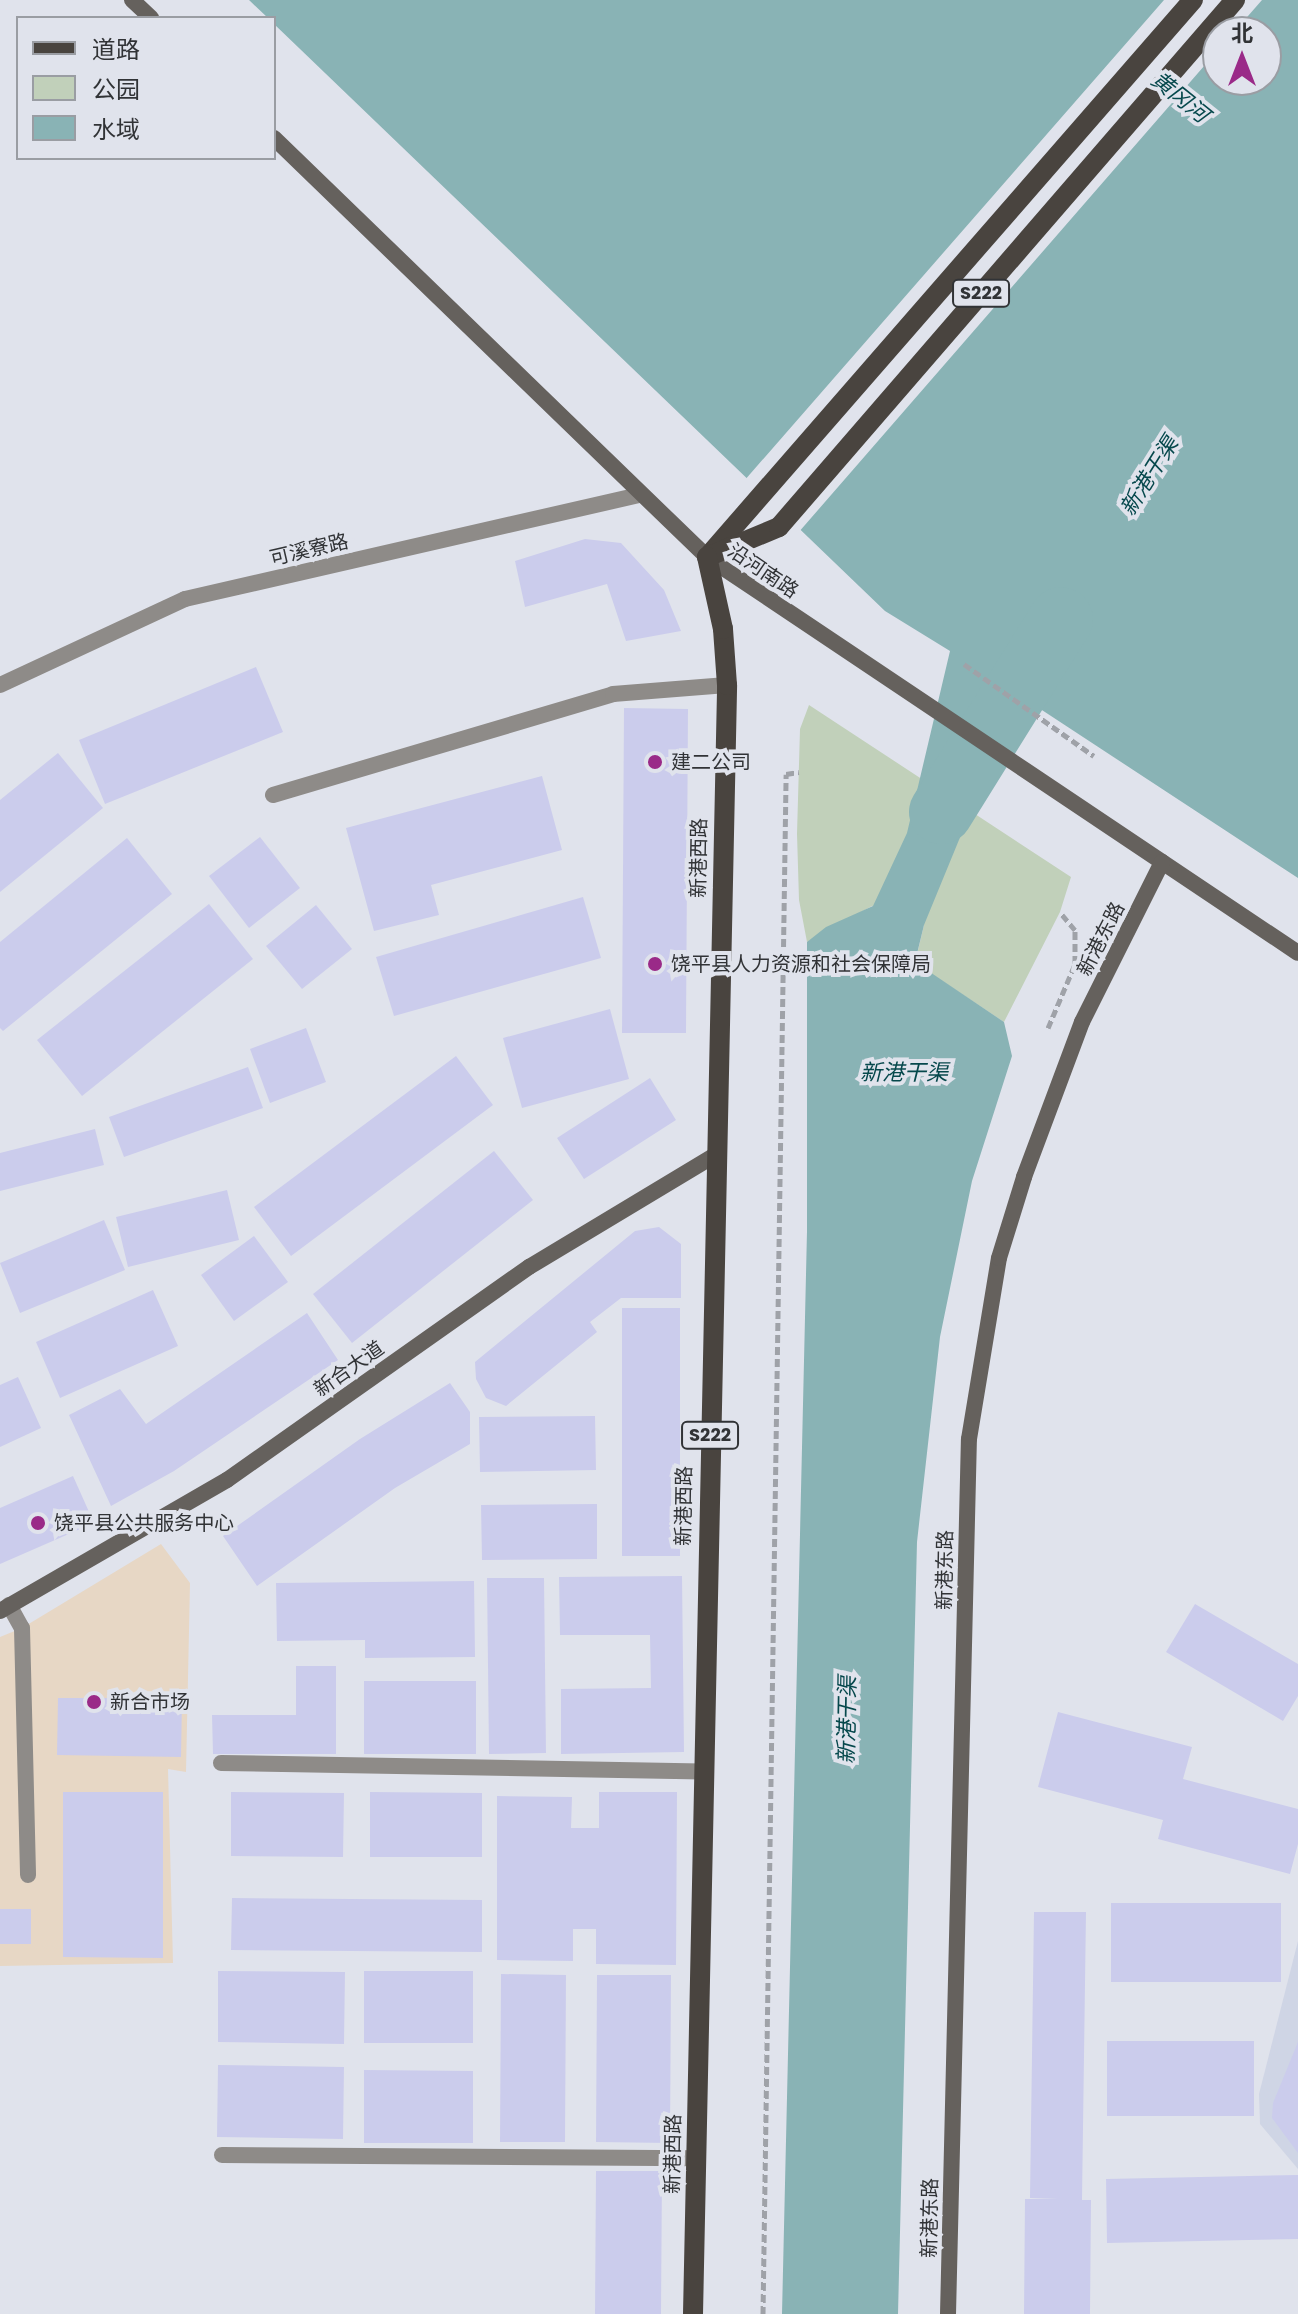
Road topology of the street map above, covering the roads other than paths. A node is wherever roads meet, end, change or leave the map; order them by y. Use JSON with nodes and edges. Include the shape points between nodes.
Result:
{"nodes":[{"id":1,"x":132,"y":0,"type":"edge"},
{"id":2,"x":1193,"y":0,"type":"edge"},
{"id":3,"x":1235,"y":0,"type":"edge"},
{"id":4,"x":149,"y":16,"type":"edge"},
{"id":5,"x":276,"y":140,"type":"edge"},
{"id":6,"x":640,"y":495,"type":"junction"},
{"id":7,"x":707,"y":557,"type":"junction"},
{"id":8,"x":0,"y":685,"type":"edge"},
{"id":9,"x":727,"y":685,"type":"junction"},
{"id":10,"x":273,"y":795,"type":"dead end"},
{"id":11,"x":1162,"y":862,"type":"junction"},
{"id":12,"x":1298,"y":953,"type":"edge"},
{"id":13,"x":717,"y":1154,"type":"junction"},
{"id":14,"x":5,"y":1608,"type":"edge"},
{"id":15,"x":221,"y":1763,"type":"dead end"},
{"id":16,"x":702,"y":1771,"type":"junction"},
{"id":17,"x":28,"y":1875,"type":"dead end"},
{"id":18,"x":222,"y":2155,"type":"dead end"},
{"id":19,"x":697,"y":2158,"type":"junction"},
{"id":20,"x":693,"y":2314,"type":"edge"},
{"id":21,"x":948,"y":2314,"type":"edge"}],
"edges":[{"from":1,"to":4,"type":"main road"},
{"from":2,"to":7,"type":"main road","number":"S222"},
{"from":3,"to":7,"type":"main road","number":"S222","via":[[779,527]]},
{"from":5,"to":6,"type":"main road","name":"沿河南路"},
{"from":6,"to":7,"type":"main road","name":"沿河南路"},
{"from":6,"to":8,"type":"street","name":"可溪寮路","via":[[185,599]]},
{"from":7,"to":9,"type":"main road","name":"新港西路","number":"S222","via":[[723,629]]},
{"from":7,"to":11,"type":"main road","name":"沿河南路"},
{"from":9,"to":10,"type":"street","via":[[613,694]]},
{"from":9,"to":13,"type":"main road","name":"新港西路","number":"S222"},
{"from":11,"to":12,"type":"main road","name":"沿河南路"},
{"from":11,"to":21,"type":"main road","name":"新港东路","via":[[1082,1022],[1038,1138],[999,1258],[971,1425]]},
{"from":13,"to":14,"type":"main road","name":"新合大道","via":[[529,1267],[227,1480]]},
{"from":13,"to":16,"type":"main road","name":"新港西路","number":"S222"},
{"from":14,"to":17,"type":"street","via":[[22,1628]]},
{"from":15,"to":16,"type":"street"},
{"from":16,"to":19,"type":"main road","name":"新港西路","number":"S222"},
{"from":18,"to":19,"type":"street"},
{"from":19,"to":20,"type":"main road","name":"新港西路","number":"S222"}]}
